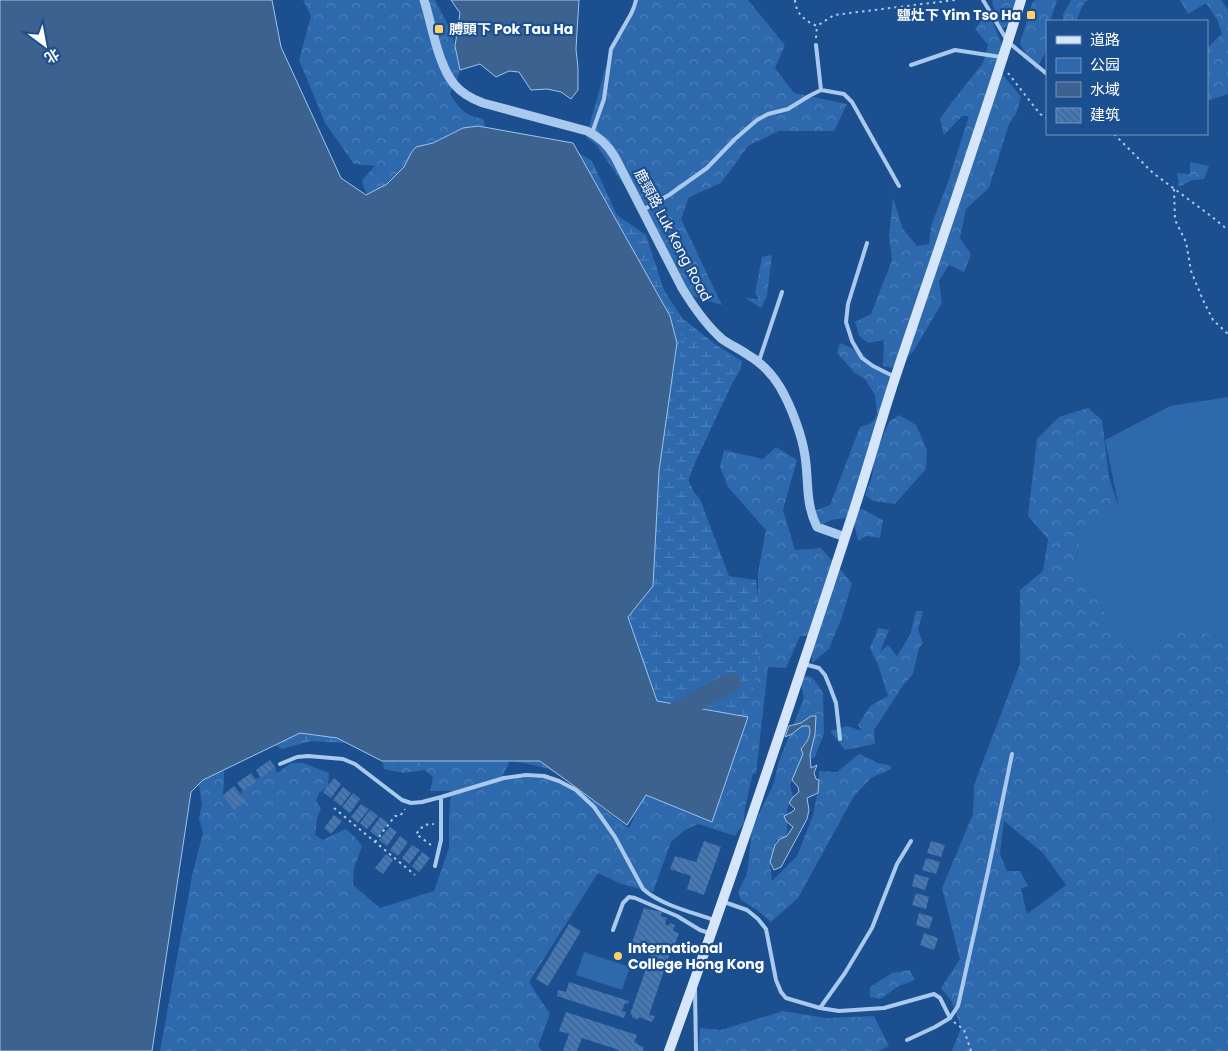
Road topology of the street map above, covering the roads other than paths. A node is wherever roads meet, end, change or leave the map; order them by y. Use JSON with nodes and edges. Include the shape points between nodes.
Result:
{"nodes":[{"id":1,"x":424,"y":0,"type":"edge"},
{"id":2,"x":636,"y":0,"type":"edge"},
{"id":3,"x":983,"y":0,"type":"edge"},
{"id":4,"x":1021,"y":0,"type":"edge"},
{"id":5,"x":1008,"y":42,"type":"junction"},
{"id":6,"x":816,"y":45,"type":"road end"},
{"id":7,"x":1002,"y":61,"type":"junction"},
{"id":8,"x":911,"y":65,"type":"dead end"},
{"id":9,"x":1046,"y":73,"type":"edge"},
{"id":10,"x":821,"y":90,"type":"junction"},
{"id":11,"x":592,"y":133,"type":"junction"},
{"id":12,"x":899,"y":186,"type":"dead end"},
{"id":13,"x":643,"y":210,"type":"junction"},
{"id":14,"x":867,"y":243,"type":"dead end"},
{"id":15,"x":782,"y":292,"type":"dead end"},
{"id":16,"x":759,"y":362,"type":"junction"},
{"id":17,"x":895,"y":377,"type":"junction"},
{"id":18,"x":845,"y":537,"type":"junction"},
{"id":19,"x":803,"y":664,"type":"junction"},
{"id":20,"x":840,"y":738,"type":"dead end"},
{"id":21,"x":1012,"y":754,"type":"dead end"},
{"id":22,"x":280,"y":764,"type":"dead end"},
{"id":23,"x":442,"y":797,"type":"junction"},
{"id":24,"x":911,"y":841,"type":"dead end"},
{"id":25,"x":435,"y":866,"type":"dead end"},
{"id":26,"x":722,"y":901,"type":"junction"},
{"id":27,"x":716,"y":921,"type":"junction"},
{"id":28,"x":614,"y":930,"type":"dead end"},
{"id":29,"x":711,"y":934,"type":"junction"},
{"id":30,"x":695,"y":979,"type":"junction"},
{"id":31,"x":820,"y":1008,"type":"junction"},
{"id":32,"x":950,"y":1018,"type":"junction"},
{"id":33,"x":907,"y":1040,"type":"dead end"},
{"id":34,"x":669,"y":1051,"type":"edge"},
{"id":35,"x":696,"y":1051,"type":"edge"}],
"edges":[{"from":1,"to":11,"type":"street","name":"鹿頸路 Luk Keng Road","via":[[445,69],[460,90],[483,102]]},
{"from":2,"to":11,"type":"lane","via":[[612,49],[604,99]]},
{"from":3,"to":5,"type":"lane"},
{"from":4,"to":5,"type":"main road"},
{"from":5,"to":7,"type":"main road"},
{"from":5,"to":9,"type":"lane"},
{"from":6,"to":10,"type":"lane"},
{"from":7,"to":8,"type":"lane","via":[[955,50]]},
{"from":7,"to":17,"type":"main road"},
{"from":10,"to":12,"type":"lane","via":[[844,94],[852,102]]},
{"from":10,"to":13,"type":"lane","via":[[788,109],[757,120],[707,168]]},
{"from":11,"to":13,"type":"street","name":"鹿頸路 Luk Keng Road","via":[[612,150]]},
{"from":13,"to":16,"type":"street","name":"鹿頸路 Luk Keng Road","via":[[682,288],[700,314],[721,338]]},
{"from":14,"to":17,"type":"lane","via":[[848,304],[846,322],[862,358]]},
{"from":15,"to":16,"type":"lane"},
{"from":16,"to":18,"type":"street","name":"鹿頸路 Luk Keng Road","via":[[776,382],[792,413],[805,454],[811,515],[817,527]]},
{"from":17,"to":18,"type":"main road"},
{"from":18,"to":19,"type":"main road"},
{"from":19,"to":20,"type":"lane","via":[[819,668],[825,675],[836,702]]},
{"from":19,"to":26,"type":"main road"},
{"from":21,"to":32,"type":"lane","via":[[958,1006]]},
{"from":22,"to":23,"type":"lane","via":[[308,756],[343,759],[355,764],[402,800],[411,803]]},
{"from":23,"to":25,"type":"lane","via":[[441,840]]},
{"from":23,"to":27,"type":"lane","via":[[504,778],[526,775],[559,781],[576,790],[594,807],[648,894]]},
{"from":24,"to":31,"type":"lane","via":[[897,864],[872,928]]},
{"from":26,"to":27,"type":"main road"},
{"from":26,"to":31,"type":"lane","via":[[748,910],[766,929],[776,980],[786,998]]},
{"from":27,"to":29,"type":"main road"},
{"from":28,"to":29,"type":"lane","via":[[623,903],[629,897]]},
{"from":29,"to":30,"type":"main road"},
{"from":30,"to":34,"type":"main road"},
{"from":30,"to":35,"type":"lane"},
{"from":31,"to":32,"type":"lane","via":[[839,1011],[884,1008],[934,994],[940,998]]},
{"from":32,"to":33,"type":"lane"}]}
